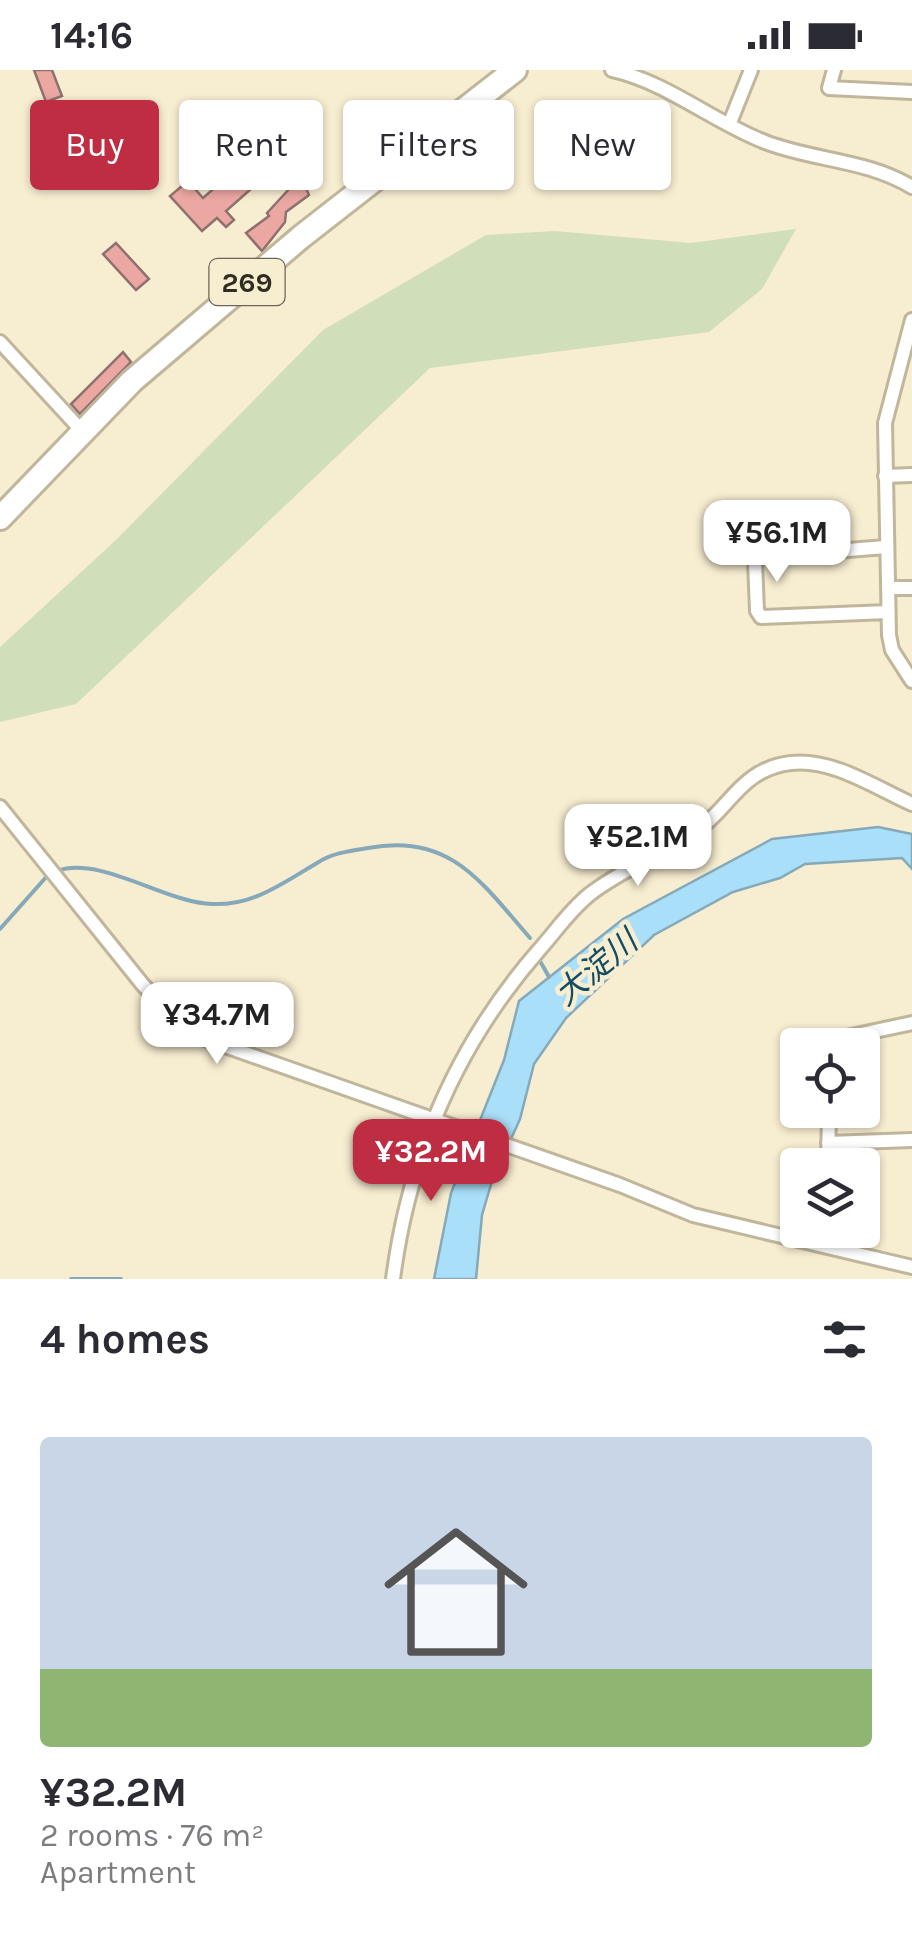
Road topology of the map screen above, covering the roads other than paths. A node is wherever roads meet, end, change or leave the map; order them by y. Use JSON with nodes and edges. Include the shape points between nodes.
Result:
{"nodes":[{"id":1,"x":515,"y":70,"type":"edge"},
{"id":2,"x":612,"y":70,"type":"edge"},
{"id":3,"x":751,"y":70,"type":"edge"},
{"id":4,"x":834,"y":70,"type":"edge"},
{"id":5,"x":912,"y":92,"type":"edge"},
{"id":6,"x":729,"y":125,"type":"junction"},
{"id":7,"x":912,"y":186,"type":"edge"},
{"id":8,"x":912,"y":320,"type":"edge"},
{"id":9,"x":0,"y":342,"type":"edge"},
{"id":10,"x":82,"y":431,"type":"junction"},
{"id":11,"x":884,"y":476,"type":"junction"},
{"id":12,"x":912,"y":476,"type":"edge"},
{"id":13,"x":0,"y":518,"type":"edge"},
{"id":14,"x":886,"y":548,"type":"junction"},
{"id":15,"x":888,"y":588,"type":"junction"},
{"id":16,"x":912,"y":588,"type":"edge"},
{"id":17,"x":888,"y":612,"type":"junction"},
{"id":18,"x":912,"y":680,"type":"edge"},
{"id":19,"x":912,"y":804,"type":"edge"},
{"id":20,"x":0,"y":807,"type":"edge"},
{"id":21,"x":912,"y":1023,"type":"edge"},
{"id":22,"x":880,"y":1030,"type":"edge"},
{"id":23,"x":437,"y":1122,"type":"junction"},
{"id":24,"x":828,"y":1128,"type":"edge"},
{"id":25,"x":912,"y":1140,"type":"edge"},
{"id":26,"x":828,"y":1143,"type":"junction"},
{"id":27,"x":828,"y":1148,"type":"edge"},
{"id":28,"x":780,"y":1237,"type":"edge"},
{"id":29,"x":828,"y":1248,"type":"edge"},
{"id":30,"x":912,"y":1267,"type":"edge"},
{"id":31,"x":393,"y":1279,"type":"edge"}],
"edges":[{"from":1,"to":10,"type":"highway","number":"269","via":[[301,237]]},
{"from":2,"to":6,"type":"street","via":[[677,93]]},
{"from":3,"to":6,"type":"street"},
{"from":4,"to":5,"type":"street","via":[[829,88]]},
{"from":6,"to":7,"type":"street","via":[[768,143],[885,171]]},
{"from":8,"to":11,"type":"street","via":[[886,423]]},
{"from":9,"to":10,"type":"street"},
{"from":10,"to":13,"type":"highway","number":"269"},
{"from":11,"to":12,"type":"street"},
{"from":11,"to":14,"type":"street"},
{"from":14,"to":15,"type":"street"},
{"from":14,"to":17,"type":"street","via":[[755,562],[761,617]]},
{"from":15,"to":16,"type":"street"},
{"from":15,"to":17,"type":"street"},
{"from":17,"to":18,"type":"street","via":[[892,650]]},
{"from":19,"to":23,"type":"street","via":[[811,762],[778,765],[750,780],[708,824],[592,893],[560,921],[478,1027]]},
{"from":20,"to":23,"type":"street","via":[[143,985],[208,1040]]},
{"from":21,"to":22,"type":"street"},
{"from":23,"to":28,"type":"street","via":[[692,1216]]},
{"from":23,"to":31,"type":"street","via":[[398,1240]]},
{"from":24,"to":26,"type":"street"},
{"from":25,"to":26,"type":"street"},
{"from":26,"to":27,"type":"street"},
{"from":29,"to":30,"type":"street"}]}
